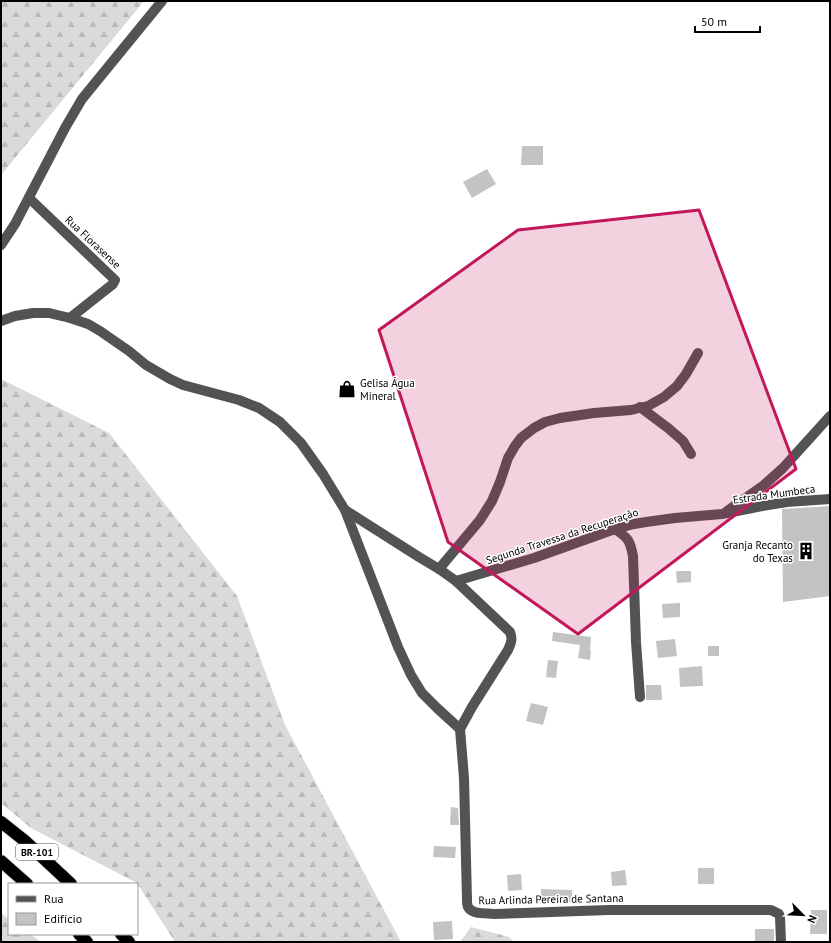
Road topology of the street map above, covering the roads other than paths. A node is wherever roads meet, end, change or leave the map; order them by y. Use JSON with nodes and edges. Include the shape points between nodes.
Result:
{"nodes":[{"id":1,"x":162,"y":1,"type":"edge"},
{"id":2,"x":29,"y":198,"type":"junction"},
{"id":3,"x":1,"y":245,"type":"edge"},
{"id":4,"x":70,"y":318,"type":"junction"},
{"id":5,"x":1,"y":321,"type":"edge"},
{"id":6,"x":698,"y":353,"type":"dead end"},
{"id":7,"x":640,"y":408,"type":"junction"},
{"id":8,"x":830,"y":416,"type":"edge"},
{"id":9,"x":691,"y":454,"type":"dead end"},
{"id":10,"x":830,"y":499,"type":"edge"},
{"id":11,"x":345,"y":510,"type":"junction"},
{"id":12,"x":722,"y":514,"type":"junction"},
{"id":13,"x":615,"y":529,"type":"junction"},
{"id":14,"x":439,"y":569,"type":"junction"},
{"id":15,"x":456,"y":581,"type":"junction"},
{"id":16,"x":640,"y":697,"type":"dead end"},
{"id":17,"x":460,"y":729,"type":"junction"},
{"id":18,"x":1,"y":822,"type":"edge"},
{"id":19,"x":1,"y":861,"type":"edge"},
{"id":20,"x":26,"y":883,"type":"edge"},
{"id":21,"x":70,"y":883,"type":"edge"},
{"id":22,"x":781,"y":942,"type":"edge"}],
"edges":[{"from":1,"to":2,"type":"street","via":[[82,99]]},
{"from":2,"to":3,"type":"street"},
{"from":2,"to":4,"type":"street","name":"Rua Florasense","via":[[115,280]]},
{"from":4,"to":5,"type":"street","via":[[49,313],[33,313]]},
{"from":4,"to":11,"type":"street","via":[[100,330],[146,365],[170,379],[239,400],[259,408],[280,422],[301,442]]},
{"from":6,"to":7,"type":"street","via":[[677,386],[664,397]]},
{"from":7,"to":9,"type":"street","via":[[683,441]]},
{"from":7,"to":14,"type":"street","via":[[560,418],[545,422],[521,438],[508,458],[487,510]]},
{"from":8,"to":12,"type":"street","name":"Segunda Travessa da Recuperação","via":[[784,468],[764,486]]},
{"from":10,"to":12,"type":"street","name":"Estrada Mumbeca","via":[[787,502]]},
{"from":11,"to":14,"type":"street"},
{"from":11,"to":17,"type":"street","via":[[411,675],[422,693]]},
{"from":12,"to":13,"type":"street","name":"Segunda Travessa da Recuperação","via":[[646,522]]},
{"from":13,"to":15,"type":"street","name":"Segunda Travessa da Recuperação","via":[[534,558]]},
{"from":13,"to":16,"type":"street","via":[[628,539],[633,556]]},
{"from":14,"to":15,"type":"street"},
{"from":15,"to":17,"type":"street","via":[[512,636],[508,650]]},
{"from":17,"to":22,"type":"street","name":"Rua Arlinda Pereira de Santana","via":[[467,900],[469,908],[474,912],[494,914],[609,910],[771,910],[780,917]]},
{"from":18,"to":21,"type":"highway","number":"BR-101"},
{"from":19,"to":20,"type":"highway","number":"BR-101"}]}
